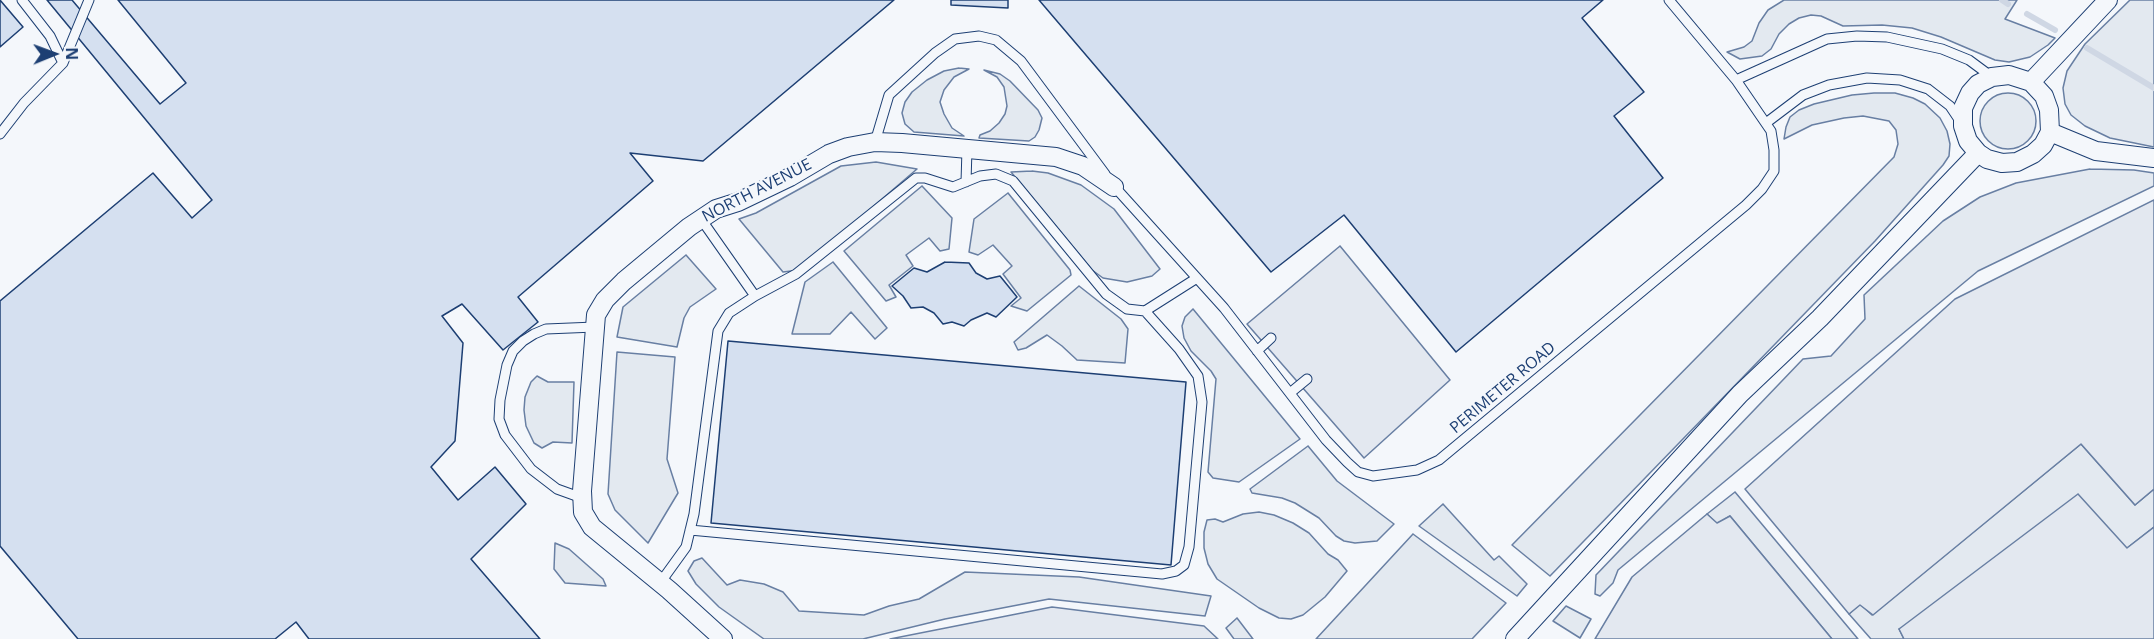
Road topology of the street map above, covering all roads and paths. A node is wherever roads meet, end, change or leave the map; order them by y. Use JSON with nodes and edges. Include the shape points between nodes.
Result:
{"nodes":[{"id":1,"x":22,"y":0,"type":"edge"},
{"id":2,"x":89,"y":0,"type":"edge"},
{"id":3,"x":1669,"y":0,"type":"edge"},
{"id":4,"x":2108,"y":0,"type":"edge"},
{"id":5,"x":63,"y":63,"type":"junction"},
{"id":6,"x":1992,"y":77,"type":"junction"},
{"id":7,"x":1736,"y":80,"type":"junction"},
{"id":8,"x":2031,"y":82,"type":"junction"},
{"id":9,"x":1766,"y":123,"type":"junction"},
{"id":10,"x":1963,"y":126,"type":"junction"},
{"id":11,"x":2050,"y":132,"type":"junction"},
{"id":12,"x":0,"y":134,"type":"edge"},
{"id":13,"x":874,"y":142,"type":"junction"},
{"id":14,"x":967,"y":149,"type":"junction"},
{"id":15,"x":1978,"y":153,"type":"junction"},
{"id":16,"x":2154,"y":158,"type":"edge"},
{"id":17,"x":966,"y":182,"type":"junction"},
{"id":18,"x":1114,"y":187,"type":"junction"},
{"id":19,"x":701,"y":219,"type":"junction"},
{"id":20,"x":1197,"y":278,"type":"junction"},
{"id":21,"x":755,"y":296,"type":"junction"},
{"id":22,"x":1145,"y":311,"type":"junction"},
{"id":23,"x":595,"y":327,"type":"junction"},
{"id":24,"x":1271,"y":338,"type":"dead end"},
{"id":25,"x":1257,"y":351,"type":"junction"},
{"id":26,"x":1307,"y":379,"type":"dead end"},
{"id":27,"x":1290,"y":393,"type":"junction"},
{"id":28,"x":582,"y":498,"type":"junction"},
{"id":29,"x":690,"y":530,"type":"junction"},
{"id":30,"x":660,"y":583,"type":"junction"},
{"id":31,"x":723,"y":639,"type":"edge"},
{"id":32,"x":1515,"y":639,"type":"edge"}],
"edges":[{"from":1,"to":5,"type":"lane","via":[[51,36]]},
{"from":2,"to":5,"type":"lane"},
{"from":3,"to":7,"type":"lane","name":"PERIMETER ROAD"},
{"from":4,"to":8,"type":"street"},
{"from":5,"to":12,"type":"lane"},
{"from":6,"to":7,"type":"lane","via":[[1969,60],[1942,49],[1887,37],[1857,36],[1827,39]]},
{"from":6,"to":8,"type":"street","via":[[2009,75]]},
{"from":6,"to":10,"type":"street","via":[[1970,93],[1963,108]]},
{"from":7,"to":9,"type":"lane","name":"PERIMETER ROAD"},
{"from":8,"to":11,"type":"street","via":[[2047,103]]},
{"from":9,"to":10,"type":"lane","via":[[1803,95],[1867,78],[1900,80],[1928,89],[1950,106]]},
{"from":9,"to":27,"type":"lane","name":"PERIMETER ROAD","via":[[1771,131],[1774,171],[1754,197],[1439,460],[1392,475],[1358,472],[1326,440]]},
{"from":10,"to":15,"type":"street"},
{"from":11,"to":15,"type":"street","via":[[2043,145],[2017,162],[2002,163]]},
{"from":11,"to":16,"type":"street","via":[[2096,151]]},
{"from":13,"to":14,"type":"street","name":"NORTH AVENUE"},
{"from":13,"to":18,"type":"lane","name":"PERIMETER ROAD","via":[[889,95],[955,39],[979,36],[996,40],[1021,61]]},
{"from":13,"to":19,"type":"street","name":"NORTH AVENUE","via":[[829,154]]},
{"from":14,"to":17,"type":"lane"},
{"from":14,"to":18,"type":"street","name":"NORTH AVENUE","via":[[1056,158],[1083,166]]},
{"from":15,"to":32,"type":"street","via":[[1820,318],[1740,394]]},
{"from":17,"to":21,"type":"lane","via":[[953,187],[916,178],[796,274]]},
{"from":17,"to":22,"type":"lane","via":[[996,174],[1013,181],[1106,294],[1127,309]]},
{"from":18,"to":20,"type":"lane","name":"PERIMETER ROAD"},
{"from":19,"to":21,"type":"lane"},
{"from":19,"to":23,"type":"street","name":"NORTH AVENUE","via":[[605,300],[596,315]]},
{"from":20,"to":22,"type":"lane"},
{"from":20,"to":25,"type":"lane","name":"PERIMETER ROAD"},
{"from":21,"to":29,"type":"lane","via":[[729,313],[718,331]]},
{"from":22,"to":29,"type":"lane","via":[[1198,376],[1202,402],[1189,547],[1184,565],[1176,571],[1162,574]]},
{"from":23,"to":28,"type":"street","name":"NORTH AVENUE"},
{"from":23,"to":28,"type":"lane","via":[[546,329],[524,341],[507,364],[500,400],[499,419],[505,435],[525,462],[557,489]]},
{"from":24,"to":25,"type":"lane"},
{"from":25,"to":27,"type":"lane","name":"PERIMETER ROAD"},
{"from":26,"to":27,"type":"lane"},
{"from":28,"to":30,"type":"street","name":"NORTH AVENUE","via":[[583,512],[592,527]]},
{"from":29,"to":30,"type":"lane","via":[[686,547]]},
{"from":30,"to":31,"type":"street","name":"NORTH AVENUE"}]}
